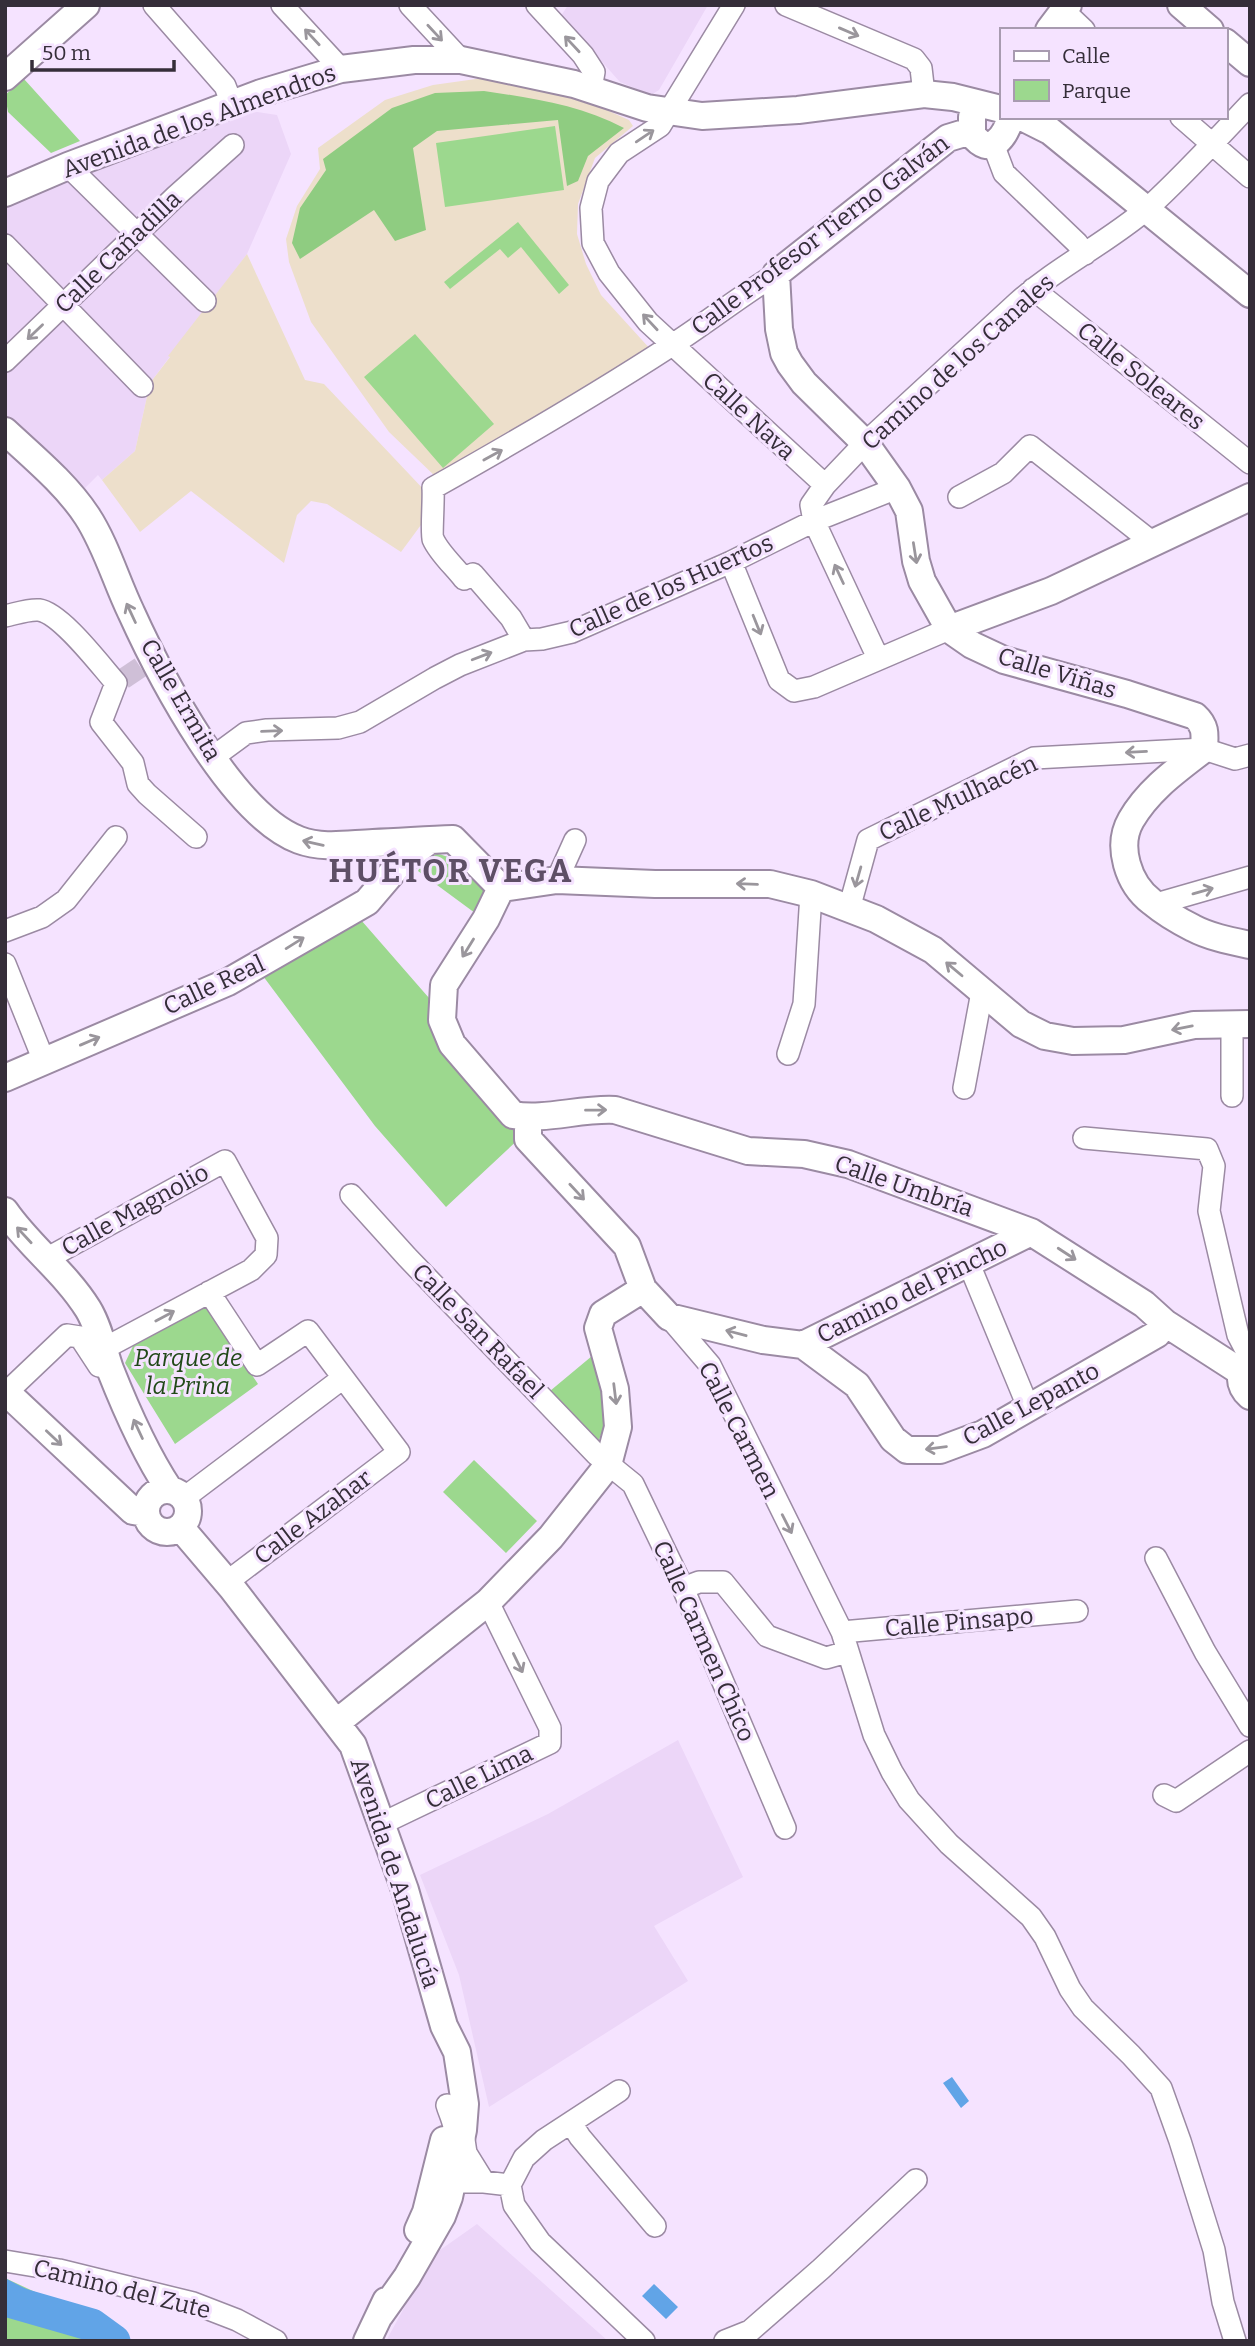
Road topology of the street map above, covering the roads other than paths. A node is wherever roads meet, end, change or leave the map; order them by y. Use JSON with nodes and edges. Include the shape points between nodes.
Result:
{"nodes":[{"id":1,"x":154,"y":5,"type":"edge"},
{"id":2,"x":282,"y":5,"type":"edge"},
{"id":3,"x":410,"y":5,"type":"edge"},
{"id":4,"x":537,"y":5,"type":"edge"},
{"id":5,"x":734,"y":5,"type":"edge"},
{"id":6,"x":786,"y":5,"type":"edge"},
{"id":7,"x":1181,"y":5,"type":"edge"},
{"id":8,"x":82,"y":6,"type":"edge"},
{"id":9,"x":1061,"y":16,"type":"edge"},
{"id":10,"x":1081,"y":28,"type":"edge"},
{"id":11,"x":1208,"y":28,"type":"edge"},
{"id":12,"x":1227,"y":44,"type":"edge"},
{"id":13,"x":461,"y":60,"type":"junction"},
{"id":14,"x":1250,"y":63,"type":"edge"},
{"id":15,"x":341,"y":69,"type":"junction"},
{"id":16,"x":5,"y":76,"type":"edge"},
{"id":17,"x":591,"y":89,"type":"junction"},
{"id":18,"x":924,"y":94,"type":"junction"},
{"id":19,"x":232,"y":104,"type":"junction"},
{"id":20,"x":1250,"y":104,"type":"edge"},
{"id":21,"x":996,"y":105,"type":"edge"},
{"id":22,"x":667,"y":113,"type":"junction"},
{"id":23,"x":1026,"y":119,"type":"edge"},
{"id":24,"x":1183,"y":119,"type":"edge"},
{"id":25,"x":982,"y":138,"type":"junction"},
{"id":26,"x":1211,"y":144,"type":"junction"},
{"id":27,"x":233,"y":145,"type":"dead end"},
{"id":28,"x":68,"y":166,"type":"junction"},
{"id":29,"x":1250,"y":177,"type":"edge"},
{"id":30,"x":5,"y":193,"type":"edge"},
{"id":31,"x":1147,"y":208,"type":"junction"},
{"id":32,"x":138,"y":233,"type":"junction"},
{"id":33,"x":5,"y":245,"type":"edge"},
{"id":34,"x":1085,"y":254,"type":"junction"},
{"id":35,"x":776,"y":274,"type":"junction"},
{"id":36,"x":1033,"y":289,"type":"junction"},
{"id":37,"x":1250,"y":294,"type":"edge"},
{"id":38,"x":205,"y":301,"type":"dead end"},
{"id":39,"x":63,"y":304,"type":"junction"},
{"id":40,"x":673,"y":345,"type":"junction"},
{"id":41,"x":5,"y":361,"type":"edge"},
{"id":42,"x":142,"y":386,"type":"dead end"},
{"id":43,"x":7,"y":435,"type":"edge"},
{"id":44,"x":865,"y":443,"type":"junction"},
{"id":45,"x":1250,"y":463,"type":"edge"},
{"id":46,"x":825,"y":485,"type":"junction"},
{"id":47,"x":897,"y":488,"type":"junction"},
{"id":48,"x":959,"y":497,"type":"dead end"},
{"id":49,"x":1248,"y":504,"type":"edge"},
{"id":50,"x":814,"y":521,"type":"junction"},
{"id":51,"x":1153,"y":543,"type":"junction"},
{"id":52,"x":731,"y":562,"type":"junction"},
{"id":53,"x":5,"y":616,"type":"edge"},
{"id":54,"x":948,"y":629,"type":"junction"},
{"id":55,"x":524,"y":640,"type":"junction"},
{"id":56,"x":878,"y":658,"type":"junction"},
{"id":57,"x":1204,"y":748,"type":"junction"},
{"id":58,"x":1250,"y":755,"type":"edge"},
{"id":59,"x":212,"y":758,"type":"junction"},
{"id":60,"x":116,"y":837,"type":"dead end"},
{"id":61,"x":195,"y":837,"type":"dead end"},
{"id":62,"x":575,"y":840,"type":"dead end"},
{"id":63,"x":397,"y":852,"type":"junction"},
{"id":64,"x":1250,"y":877,"type":"edge"},
{"id":65,"x":557,"y":880,"type":"junction"},
{"id":66,"x":500,"y":888,"type":"junction"},
{"id":67,"x":811,"y":894,"type":"junction"},
{"id":68,"x":1156,"y":904,"type":"junction"},
{"id":69,"x":849,"y":909,"type":"junction"},
{"id":70,"x":5,"y":931,"type":"edge"},
{"id":71,"x":1250,"y":945,"type":"edge"},
{"id":72,"x":5,"y":964,"type":"edge"},
{"id":73,"x":982,"y":992,"type":"junction"},
{"id":74,"x":1241,"y":1024,"type":"edge"},
{"id":75,"x":788,"y":1054,"type":"dead end"},
{"id":76,"x":44,"y":1061,"type":"junction"},
{"id":77,"x":5,"y":1078,"type":"edge"},
{"id":78,"x":964,"y":1088,"type":"dead end"},
{"id":79,"x":1232,"y":1096,"type":"dead end"},
{"id":80,"x":528,"y":1118,"type":"junction"},
{"id":81,"x":1084,"y":1138,"type":"dead end"},
{"id":82,"x":351,"y":1195,"type":"dead end"},
{"id":83,"x":5,"y":1211,"type":"edge"},
{"id":84,"x":1031,"y":1233,"type":"junction"},
{"id":85,"x":46,"y":1259,"type":"junction"},
{"id":86,"x":969,"y":1264,"type":"junction"},
{"id":87,"x":643,"y":1289,"type":"junction"},
{"id":88,"x":209,"y":1292,"type":"junction"},
{"id":89,"x":669,"y":1317,"type":"junction"},
{"id":90,"x":1166,"y":1323,"type":"junction"},
{"id":91,"x":803,"y":1345,"type":"junction"},
{"id":92,"x":107,"y":1357,"type":"junction"},
{"id":93,"x":1248,"y":1371,"type":"edge"},
{"id":94,"x":343,"y":1378,"type":"junction"},
{"id":95,"x":6,"y":1391,"type":"edge"},
{"id":96,"x":1029,"y":1409,"type":"junction"},
{"id":97,"x":608,"y":1465,"type":"junction"},
{"id":98,"x":176,"y":1494,"type":"junction"},
{"id":99,"x":145,"y":1514,"type":"junction"},
{"id":100,"x":181,"y":1528,"type":"junction"},
{"id":101,"x":1156,"y":1558,"type":"dead end"},
{"id":102,"x":227,"y":1581,"type":"junction"},
{"id":103,"x":683,"y":1588,"type":"junction"},
{"id":104,"x":488,"y":1602,"type":"junction"},
{"id":105,"x":1077,"y":1611,"type":"dead end"},
{"id":106,"x":844,"y":1642,"type":"junction"},
{"id":107,"x":336,"y":1723,"type":"junction"},
{"id":108,"x":1250,"y":1726,"type":"edge"},
{"id":109,"x":1250,"y":1751,"type":"edge"},
{"id":110,"x":1164,"y":1796,"type":"dead end"},
{"id":111,"x":381,"y":1824,"type":"junction"},
{"id":112,"x":785,"y":1828,"type":"dead end"},
{"id":113,"x":444,"y":2026,"type":"junction"},
{"id":114,"x":619,"y":2091,"type":"dead end"},
{"id":115,"x":447,"y":2105,"type":"junction"},
{"id":116,"x":571,"y":2123,"type":"junction"},
{"id":117,"x":463,"y":2130,"type":"junction"},
{"id":118,"x":455,"y":2176,"type":"junction"},
{"id":119,"x":916,"y":2180,"type":"dead end"},
{"id":120,"x":484,"y":2182,"type":"junction"},
{"id":121,"x":510,"y":2185,"type":"junction"},
{"id":122,"x":434,"y":2214,"type":"junction"},
{"id":123,"x":655,"y":2226,"type":"dead end"},
{"id":124,"x":5,"y":2261,"type":"edge"},
{"id":125,"x":757,"y":2336,"type":"edge"},
{"id":126,"x":276,"y":2341,"type":"edge"},
{"id":127,"x":367,"y":2341,"type":"edge"},
{"id":128,"x":644,"y":2341,"type":"edge"},
{"id":129,"x":725,"y":2341,"type":"edge"},
{"id":130,"x":1235,"y":2341,"type":"edge"}],
"edges":[{"from":1,"to":19,"type":"street","via":[[225,86]]},
{"from":15,"to":2,"type":"street","one_way":true},
{"from":3,"to":13,"type":"street","one_way":true},
{"from":17,"to":4,"type":"street","one_way":true,"via":[[594,72]]},
{"from":5,"to":22,"type":"street","name":"Calle Nava"},
{"from":6,"to":18,"type":"street","one_way":true,"via":[[914,60],[921,68]]},
{"from":7,"to":11,"type":"street"},
{"from":8,"to":16,"type":"street"},
{"from":9,"to":10,"type":"street"},
{"from":12,"to":14,"type":"street"},
{"from":13,"to":15,"type":"street","name":"Avenida de los Almendros","via":[[414,60]]},
{"from":13,"to":17,"type":"street","name":"Avenida de los Almendros"},
{"from":15,"to":19,"type":"street","name":"Avenida de los Almendros"},
{"from":17,"to":22,"type":"street","name":"Avenida de los Almendros"},
{"from":18,"to":21,"type":"street","name":"Avenida de los Almendros"},
{"from":18,"to":22,"type":"street","name":"Avenida de los Almendros","via":[[798,110],[702,116]]},
{"from":19,"to":28,"type":"street","name":"Avenida de los Almendros"},
{"from":20,"to":26,"type":"street","name":"Camino de los Canales"},
{"from":21,"to":25,"type":"street"},
{"from":21,"to":25,"type":"street","via":[[1004,136]]},
{"from":40,"to":22,"type":"street","name":"Calle Nava","one_way":true,"via":[[609,273],[593,243],[591,208],[597,181],[619,153],[660,126]]},
{"from":23,"to":31,"type":"street","via":[[1051,131]]},
{"from":24,"to":26,"type":"street"},
{"from":25,"to":34,"type":"street","via":[[1004,173]]},
{"from":25,"to":35,"type":"street","name":"Calle Profesor Tierno Galván","via":[[948,138]]},
{"from":26,"to":29,"type":"street"},
{"from":26,"to":31,"type":"street","name":"Camino de los Canales"},
{"from":27,"to":32,"type":"street","name":"Calle Cañadilla"},
{"from":28,"to":30,"type":"street","name":"Avenida de los Almendros"},
{"from":28,"to":32,"type":"street"},
{"from":31,"to":34,"type":"street","name":"Camino de los Canales"},
{"from":31,"to":37,"type":"street"},
{"from":32,"to":38,"type":"street"},
{"from":32,"to":39,"type":"street","name":"Calle Cañadilla"},
{"from":33,"to":39,"type":"street"},
{"from":34,"to":36,"type":"street","name":"Camino de los Canales"},
{"from":35,"to":40,"type":"street","name":"Calle Profesor Tierno Galván"},
{"from":35,"to":44,"type":"street","name":"Calle Viñas","via":[[784,353],[804,383]]},
{"from":36,"to":44,"type":"street","name":"Camino de los Canales"},
{"from":36,"to":45,"type":"street","name":"Calle Soleares"},
{"from":39,"to":41,"type":"street","name":"Calle Cañadilla","one_way":true},
{"from":39,"to":42,"type":"street"},
{"from":40,"to":46,"type":"street","name":"Calle Nava"},
{"from":55,"to":40,"type":"street","name":"Calle Profesor Tierno Galván","one_way":true,"via":[[474,574],[464,579],[433,540],[433,488]]},
{"from":59,"to":43,"type":"street","name":"Calle Ermita","one_way":true,"via":[[149,662],[87,516]]},
{"from":44,"to":46,"type":"street","name":"Camino de los Canales"},
{"from":44,"to":47,"type":"street","name":"Calle Viñas"},
{"from":46,"to":50,"type":"street","name":"Camino de los Canales","via":[[811,505]]},
{"from":47,"to":50,"type":"street","name":"Calle de los Huertos"},
{"from":47,"to":54,"type":"street","name":"Calle Viñas","one_way":true,"via":[[909,511],[922,581]]},
{"from":48,"to":51,"type":"street","via":[[1003,473],[1030,446]]},
{"from":49,"to":51,"type":"street"},
{"from":50,"to":52,"type":"street","name":"Calle de los Huertos"},
{"from":56,"to":50,"type":"street","one_way":true},
{"from":51,"to":54,"type":"street","via":[[1051,591]]},
{"from":52,"to":55,"type":"street","name":"Calle de los Huertos","via":[[572,632]]},
{"from":52,"to":56,"type":"street","one_way":true,"via":[[779,680],[794,691],[814,687]]},
{"from":53,"to":61,"type":"street","via":[[36,610],[49,613],[119,681],[101,722],[132,763],[146,794]]},
{"from":54,"to":56,"type":"street"},
{"from":54,"to":57,"type":"street","name":"Calle Viñas","via":[[1004,660],[1195,716],[1203,723]]},
{"from":59,"to":55,"type":"street","name":"Calle de los Huertos","one_way":true,"via":[[246,733],[338,728],[360,722],[435,678]]},
{"from":57,"to":58,"type":"street","via":[[1235,759]]},
{"from":57,"to":68,"type":"street","via":[[1147,797],[1130,822],[1124,845],[1127,864],[1137,885]]},
{"from":57,"to":69,"type":"street","name":"Calle Mulhacén","one_way":true,"via":[[1034,758],[868,840]]},
{"from":63,"to":59,"type":"street","name":"Calle Ermita","one_way":true,"via":[[299,840],[257,811]]},
{"from":60,"to":70,"type":"street","via":[[66,900],[42,917]]},
{"from":62,"to":65,"type":"street"},
{"from":63,"to":66,"type":"street","name":"Calle Real","via":[[429,840],[453,839]]},
{"from":76,"to":63,"type":"street","name":"Calle Real","one_way":true,"via":[[258,966],[366,902]]},
{"from":68,"to":64,"type":"street","one_way":true},
{"from":65,"to":66,"type":"street"},
{"from":67,"to":65,"type":"street","one_way":true,"via":[[770,884]]},
{"from":66,"to":80,"type":"street","one_way":true,"via":[[444,985],[442,1020],[452,1044],[513,1115]]},
{"from":67,"to":69,"type":"street"},
{"from":67,"to":75,"type":"street","via":[[804,1004]]},
{"from":68,"to":71,"type":"street","via":[[1194,929]]},
{"from":73,"to":69,"type":"street","one_way":true,"via":[[933,950]]},
{"from":72,"to":76,"type":"street"},
{"from":74,"to":73,"type":"street","one_way":true,"via":[[1194,1026],[1124,1040],[1073,1041],[1021,1024]]},
{"from":73,"to":78,"type":"street"},
{"from":74,"to":79,"type":"street"},
{"from":76,"to":77,"type":"street","name":"Calle Real"},
{"from":80,"to":84,"type":"street","name":"Calle Umbría","one_way":true,"via":[[615,1110],[748,1151],[804,1154],[848,1164]]},
{"from":80,"to":87,"type":"street","name":"Calle Carmen","one_way":true,"via":[[528,1139],[627,1246]]},
{"from":81,"to":93,"type":"street","name":"Calle Umbría","via":[[1207,1149],[1214,1166],[1209,1211]]},
{"from":82,"to":97,"type":"street","name":"Calle San Rafael"},
{"from":85,"to":83,"type":"street","one_way":true},
{"from":84,"to":86,"type":"street","name":"Camino del Pincho"},
{"from":84,"to":90,"type":"street","name":"Calle Umbría","one_way":true,"via":[[1144,1304]]},
{"from":85,"to":88,"type":"street","name":"Calle Magnolio","via":[[225,1161],[267,1238],[266,1255],[251,1270]]},
{"from":85,"to":92,"type":"street","via":[[89,1310]]},
{"from":86,"to":91,"type":"street","name":"Camino del Pincho"},
{"from":86,"to":96,"type":"street"},
{"from":87,"to":89,"type":"street","name":"Calle Carmen"},
{"from":87,"to":97,"type":"street","one_way":true,"via":[[603,1314],[597,1328],[615,1389],[618,1427]]},
{"from":92,"to":88,"type":"street","name":"Calle Magnolio","one_way":true},
{"from":88,"to":94,"type":"street","via":[[257,1366],[308,1331]]},
{"from":91,"to":89,"type":"street","name":"Camino del Pincho","one_way":true},
{"from":89,"to":106,"type":"street","name":"Calle Carmen","one_way":true,"via":[[710,1364]]},
{"from":90,"to":93,"type":"street","name":"Calle Umbría"},
{"from":90,"to":96,"type":"street","name":"Calle Lepanto","via":[[1157,1334]]},
{"from":96,"to":91,"type":"street","name":"Calle Lepanto","one_way":true,"via":[[940,1450],[907,1450],[893,1440],[857,1385]]},
{"from":92,"to":95,"type":"street","via":[[99,1366],[80,1337],[67,1335]]},
{"from":98,"to":92,"type":"street","one_way":true,"via":[[157,1471]]},
{"from":94,"to":98,"type":"street"},
{"from":94,"to":102,"type":"street","name":"Calle Azahar","via":[[399,1452]]},
{"from":95,"to":99,"type":"street","one_way":true,"via":[[132,1511]]},
{"from":97,"to":103,"type":"street","name":"Calle Carmen Chico","via":[[633,1484]]},
{"from":97,"to":104,"type":"street","via":[[551,1537]]},
{"from":98,"to":99,"type":"street","via":[[156,1492],[147,1501]]},
{"from":98,"to":100,"type":"street","via":[[188,1508]]},
{"from":99,"to":100,"type":"street","via":[[163,1533]]},
{"from":100,"to":102,"type":"street","name":"Avenida de Andalucía"},
{"from":101,"to":108,"type":"street","via":[[1205,1653]]},
{"from":102,"to":107,"type":"street","name":"Avenida de Andalucía"},
{"from":103,"to":106,"type":"street","name":"Calle Pinsapo","via":[[699,1581],[723,1583],[767,1636],[826,1658]]},
{"from":103,"to":112,"type":"street","name":"Calle Carmen Chico"},
{"from":104,"to":107,"type":"street"},
{"from":104,"to":111,"type":"street","name":"Calle Lima","one_way":true,"via":[[550,1728],[550,1743]]},
{"from":105,"to":106,"type":"street","name":"Calle Pinsapo"},
{"from":106,"to":130,"type":"street","name":"Calle Carmen","via":[[874,1735],[909,1800],[948,1844],[1031,1917],[1083,2008],[1161,2088],[1214,2250]]},
{"from":107,"to":111,"type":"street","name":"Avenida de Andalucía","via":[[353,1745]]},
{"from":109,"to":110,"type":"street","via":[[1176,1801]]},
{"from":111,"to":113,"type":"street","name":"Avenida de Andalucía"},
{"from":113,"to":115,"type":"street","name":"Avenida de Andalucía"},
{"from":113,"to":117,"type":"street","name":"Avenida de Andalucía","via":[[462,2076]]},
{"from":114,"to":116,"type":"street"},
{"from":115,"to":118,"type":"street","name":"Avenida de Andalucía","via":[[455,2129],[450,2160]]},
{"from":115,"to":122,"type":"street","name":"Avenida de Andalucía"},
{"from":116,"to":121,"type":"street","via":[[524,2158]]},
{"from":116,"to":123,"type":"street"},
{"from":117,"to":118,"type":"street","name":"Avenida de Andalucía"},
{"from":117,"to":120,"type":"street","name":"Avenida de Andalucía","via":[[466,2153]]},
{"from":118,"to":120,"type":"street"},
{"from":118,"to":122,"type":"street","name":"Avenida de Andalucía"},
{"from":119,"to":125,"type":"street"},
{"from":120,"to":121,"type":"street"},
{"from":120,"to":122,"type":"street","name":"Avenida de Andalucía"},
{"from":121,"to":128,"type":"street","via":[[514,2205],[540,2242]]},
{"from":122,"to":127,"type":"street","name":"Avenida de Andalucía","via":[[407,2277]]},
{"from":124,"to":126,"type":"street","name":"Camino del Zute","via":[[193,2303]]},
{"from":125,"to":129,"type":"street"}]}
